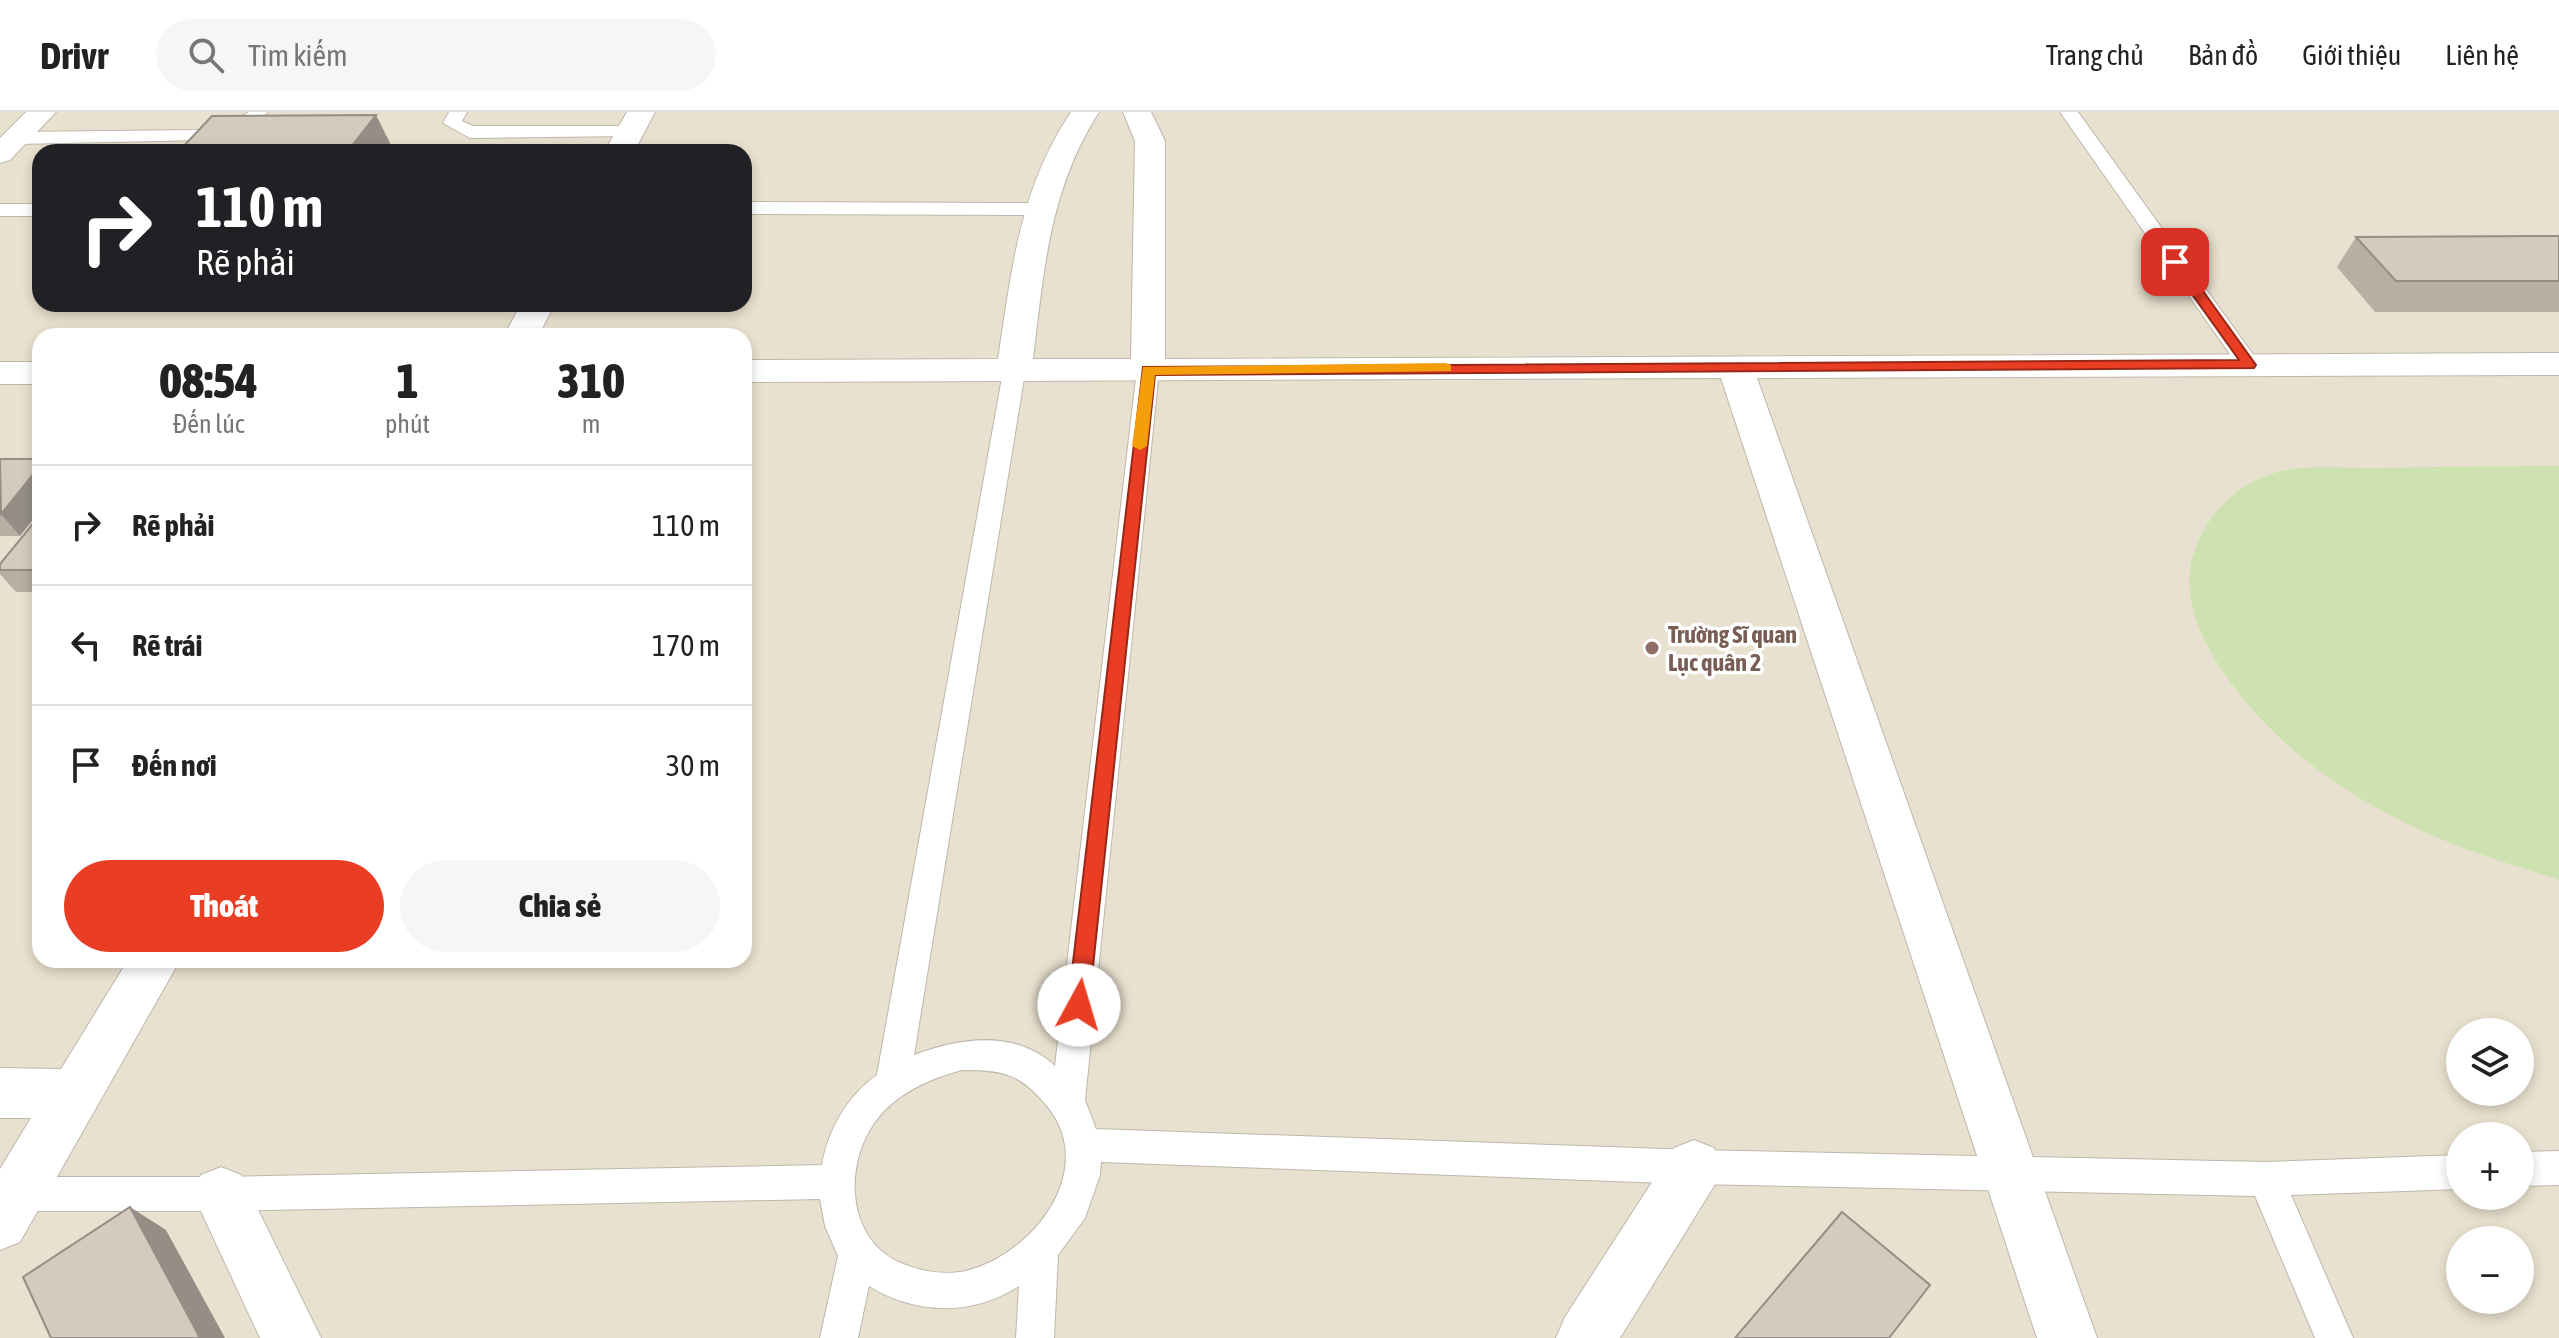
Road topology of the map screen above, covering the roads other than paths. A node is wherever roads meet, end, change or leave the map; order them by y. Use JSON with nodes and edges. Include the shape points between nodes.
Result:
{"nodes":[{"id":1,"x":42,"y":112,"type":"edge"},
{"id":2,"x":259,"y":112,"type":"edge"},
{"id":3,"x":458,"y":112,"type":"edge"},
{"id":4,"x":1085,"y":112,"type":"edge"},
{"id":5,"x":1137,"y":112,"type":"edge"},
{"id":6,"x":2069,"y":112,"type":"edge"},
{"id":7,"x":630,"y":132,"type":"edge"},
{"id":8,"x":46,"y":144,"type":"edge"},
{"id":9,"x":32,"y":145,"type":"edge"},
{"id":10,"x":8,"y":146,"type":"edge"},
{"id":11,"x":752,"y":208,"type":"edge"},
{"id":12,"x":1038,"y":209,"type":"junction"},
{"id":13,"x":0,"y":210,"type":"edge"},
{"id":14,"x":32,"y":210,"type":"edge"},
{"id":15,"x":2559,"y":364,"type":"edge"},
{"id":16,"x":2249,"y":365,"type":"junction"},
{"id":17,"x":1735,"y":366,"type":"junction"},
{"id":18,"x":1148,"y":370,"type":"junction"},
{"id":19,"x":752,"y":371,"type":"edge"},
{"id":20,"x":1014,"y":372,"type":"junction"},
{"id":21,"x":0,"y":373,"type":"edge"},
{"id":22,"x":32,"y":373,"type":"edge"},
{"id":23,"x":150,"y":968,"type":"edge"},
{"id":24,"x":892,"y":1084,"type":"junction"},
{"id":25,"x":0,"y":1093,"type":"edge"},
{"id":26,"x":77,"y":1094,"type":"junction"},
{"id":27,"x":1068,"y":1100,"type":"junction"},
{"id":28,"x":1084,"y":1145,"type":"junction"},
{"id":29,"x":1694,"y":1167,"type":"junction"},
{"id":30,"x":2559,"y":1168,"type":"edge"},
{"id":31,"x":2534,"y":1169,"type":"edge"},
{"id":32,"x":2011,"y":1172,"type":"junction"},
{"id":33,"x":2446,"y":1173,"type":"edge"},
{"id":34,"x":2266,"y":1179,"type":"junction"},
{"id":35,"x":835,"y":1182,"type":"junction"},
{"id":36,"x":221,"y":1194,"type":"junction"},
{"id":37,"x":8,"y":1208,"type":"edge"},
{"id":38,"x":1040,"y":1252,"type":"junction"},
{"id":39,"x":857,"y":1253,"type":"junction"},
{"id":40,"x":291,"y":1338,"type":"edge"},
{"id":41,"x":839,"y":1338,"type":"edge"},
{"id":42,"x":1035,"y":1338,"type":"edge"},
{"id":43,"x":1586,"y":1338,"type":"edge"},
{"id":44,"x":2067,"y":1338,"type":"edge"},
{"id":45,"x":2334,"y":1338,"type":"edge"}],
"edges":[{"from":1,"to":10,"type":"street"},
{"from":2,"to":8,"type":"lane","via":[[246,126],[226,133]]},
{"from":3,"to":7,"type":"lane","via":[[452,123],[470,132]]},
{"from":4,"to":12,"type":"street","via":[[1067,136]]},
{"from":5,"to":18,"type":"street","via":[[1150,141]]},
{"from":6,"to":16,"type":"lane"},
{"from":9,"to":10,"type":"lane"},
{"from":11,"to":12,"type":"lane"},
{"from":12,"to":20,"type":"street"},
{"from":13,"to":14,"type":"lane"},
{"from":15,"to":16,"type":"street"},
{"from":16,"to":17,"type":"street"},
{"from":17,"to":18,"type":"street"},
{"from":17,"to":32,"type":"street"},
{"from":18,"to":20,"type":"street"},
{"from":18,"to":27,"type":"lane"},
{"from":19,"to":20,"type":"street"},
{"from":20,"to":24,"type":"lane"},
{"from":21,"to":22,"type":"street"},
{"from":23,"to":26,"type":"street"},
{"from":24,"to":27,"type":"lane","via":[[926,1063],[962,1055],[997,1056],[1029,1065]]},
{"from":24,"to":35,"type":"lane","via":[[863,1111],[844,1145]]},
{"from":25,"to":26,"type":"street"},
{"from":26,"to":37,"type":"street"},
{"from":27,"to":28,"type":"lane"},
{"from":28,"to":29,"type":"lane"},
{"from":28,"to":38,"type":"lane","via":[[1082,1182],[1067,1220]]},
{"from":29,"to":32,"type":"lane"},
{"from":29,"to":43,"type":"street"},
{"from":30,"to":31,"type":"lane"},
{"from":32,"to":34,"type":"lane"},
{"from":32,"to":44,"type":"street"},
{"from":33,"to":34,"type":"lane"},
{"from":34,"to":45,"type":"lane"},
{"from":35,"to":36,"type":"lane"},
{"from":35,"to":39,"type":"lane","via":[[840,1220]]},
{"from":36,"to":37,"type":"lane"},
{"from":36,"to":40,"type":"street"},
{"from":38,"to":39,"type":"lane","via":[[1005,1277],[965,1290],[922,1290],[886,1277]]},
{"from":38,"to":42,"type":"lane"},
{"from":39,"to":41,"type":"lane"}]}
